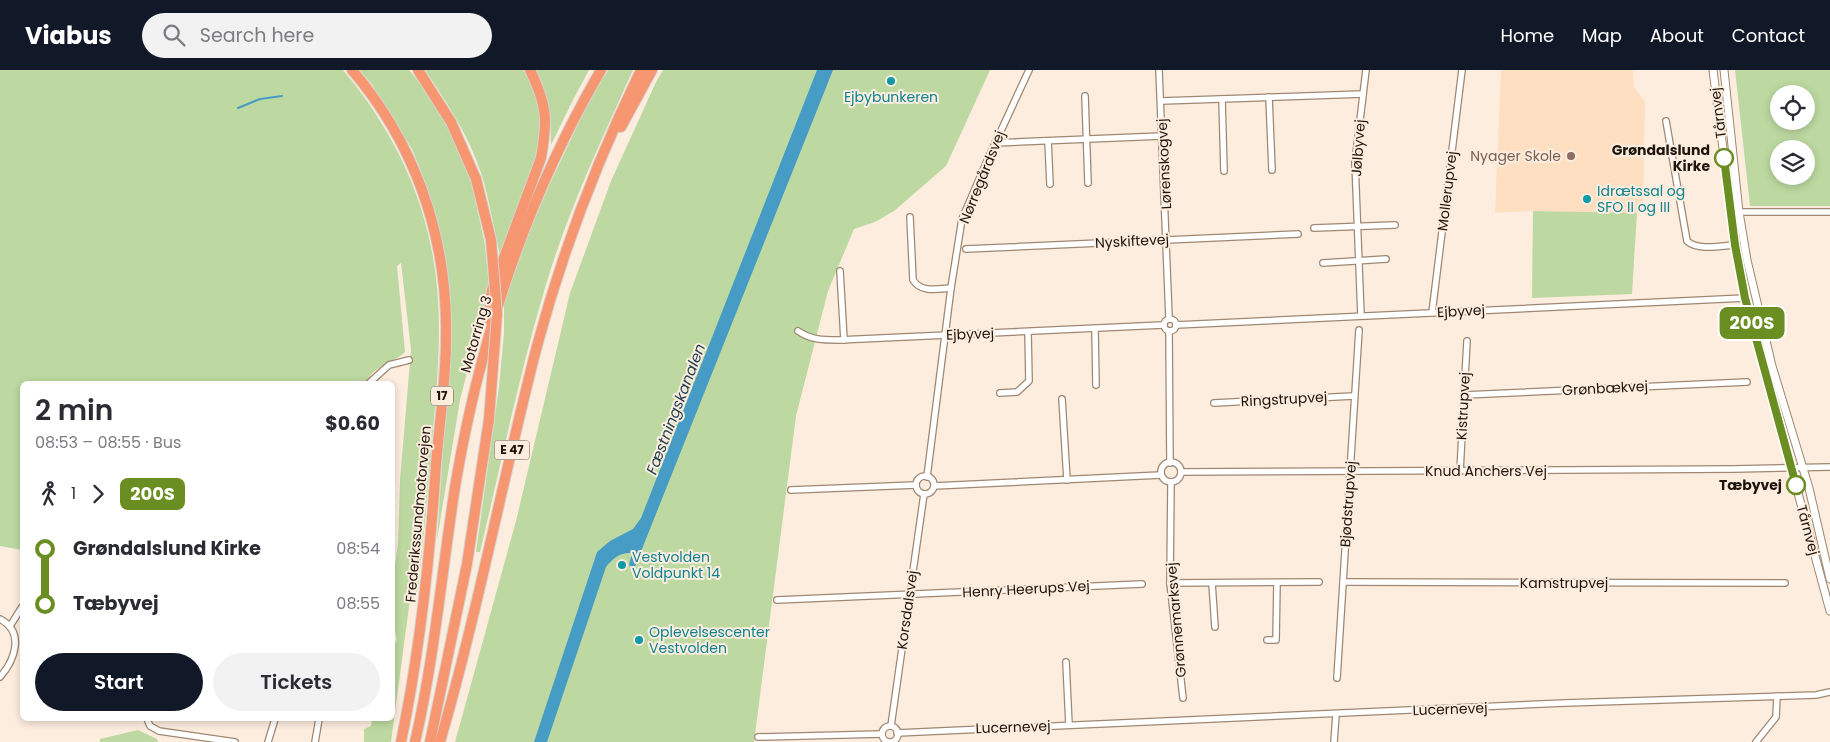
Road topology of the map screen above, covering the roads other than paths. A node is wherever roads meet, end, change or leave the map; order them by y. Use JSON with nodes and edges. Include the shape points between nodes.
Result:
{"nodes":[{"id":1,"x":352,"y":70,"type":"edge"},
{"id":2,"x":418,"y":70,"type":"edge"},
{"id":3,"x":530,"y":70,"type":"edge"},
{"id":4,"x":601,"y":70,"type":"edge"},
{"id":5,"x":641,"y":70,"type":"edge"},
{"id":6,"x":652,"y":70,"type":"edge"},
{"id":7,"x":1029,"y":70,"type":"edge"},
{"id":8,"x":1159,"y":70,"type":"edge"},
{"id":9,"x":1366,"y":70,"type":"edge"},
{"id":10,"x":1462,"y":70,"type":"edge"},
{"id":11,"x":1713,"y":70,"type":"edge"},
{"id":12,"x":1724,"y":70,"type":"edge"},
{"id":13,"x":1363,"y":94,"type":"junction"},
{"id":14,"x":1085,"y":96,"type":"dead end"},
{"id":15,"x":1269,"y":98,"type":"junction"},
{"id":16,"x":1222,"y":99,"type":"junction"},
{"id":17,"x":1161,"y":101,"type":"junction"},
{"id":18,"x":1666,"y":121,"type":"dead end"},
{"id":19,"x":1162,"y":136,"type":"junction"},
{"id":20,"x":1086,"y":139,"type":"junction"},
{"id":21,"x":1048,"y":141,"type":"junction"},
{"id":22,"x":995,"y":143,"type":"junction"},
{"id":23,"x":600,"y":162,"type":"junction"},
{"id":24,"x":1272,"y":170,"type":"dead end"},
{"id":25,"x":1224,"y":171,"type":"dead end"},
{"id":26,"x":1088,"y":183,"type":"dead end"},
{"id":27,"x":1050,"y":184,"type":"dead end"},
{"id":28,"x":1740,"y":212,"type":"junction"},
{"id":29,"x":1830,"y":212,"type":"edge"},
{"id":30,"x":910,"y":217,"type":"dead end"},
{"id":31,"x":1394,"y":225,"type":"dead end"},
{"id":32,"x":1356,"y":226,"type":"junction"},
{"id":33,"x":1314,"y":228,"type":"dead end"},
{"id":34,"x":1298,"y":234,"type":"dead end"},
{"id":35,"x":1167,"y":240,"type":"junction"},
{"id":36,"x":1735,"y":245,"type":"junction"},
{"id":37,"x":966,"y":248,"type":"dead end"},
{"id":38,"x":1386,"y":259,"type":"dead end"},
{"id":39,"x":1358,"y":261,"type":"junction"},
{"id":40,"x":1323,"y":264,"type":"dead end"},
{"id":41,"x":840,"y":271,"type":"dead end"},
{"id":42,"x":951,"y":288,"type":"junction"},
{"id":43,"x":1745,"y":298,"type":"junction"},
{"id":44,"x":1432,"y":313,"type":"junction"},
{"id":45,"x":1361,"y":316,"type":"junction"},
{"id":46,"x":1169,"y":318,"type":"junction"},
{"id":47,"x":1163,"y":325,"type":"junction"},
{"id":48,"x":1176,"y":325,"type":"junction"},
{"id":49,"x":1095,"y":329,"type":"junction"},
{"id":50,"x":1359,"y":330,"type":"dead end"},
{"id":51,"x":798,"y":331,"type":"dead end"},
{"id":52,"x":1169,"y":331,"type":"junction"},
{"id":53,"x":1028,"y":332,"type":"junction"},
{"id":54,"x":945,"y":335,"type":"junction"},
{"id":55,"x":844,"y":340,"type":"junction"},
{"id":56,"x":1467,"y":341,"type":"dead end"},
{"id":57,"x":410,"y":360,"type":"dead end"},
{"id":58,"x":480,"y":364,"type":"junction"},
{"id":59,"x":371,"y":381,"type":"edge"},
{"id":60,"x":1747,"y":382,"type":"dead end"},
{"id":61,"x":1096,"y":385,"type":"dead end"},
{"id":62,"x":1000,"y":394,"type":"dead end"},
{"id":63,"x":1464,"y":395,"type":"junction"},
{"id":64,"x":1354,"y":396,"type":"junction"},
{"id":65,"x":1062,"y":399,"type":"dead end"},
{"id":66,"x":1214,"y":402,"type":"dead end"},
{"id":67,"x":1170,"y":462,"type":"junction"},
{"id":68,"x":1803,"y":467,"type":"junction"},
{"id":69,"x":1830,"y":467,"type":"edge"},
{"id":70,"x":1790,"y":468,"type":"junction"},
{"id":71,"x":1460,"y":470,"type":"junction"},
{"id":72,"x":1181,"y":472,"type":"junction"},
{"id":73,"x":1351,"y":472,"type":"junction"},
{"id":74,"x":1161,"y":475,"type":"junction"},
{"id":75,"x":927,"y":477,"type":"junction"},
{"id":76,"x":1067,"y":480,"type":"junction"},
{"id":77,"x":1171,"y":482,"type":"junction"},
{"id":78,"x":916,"y":485,"type":"junction"},
{"id":79,"x":934,"y":486,"type":"junction"},
{"id":80,"x":792,"y":490,"type":"dead end"},
{"id":81,"x":924,"y":494,"type":"junction"},
{"id":82,"x":1830,"y":579,"type":"edge"},
{"id":83,"x":1319,"y":582,"type":"dead end"},
{"id":84,"x":1343,"y":582,"type":"junction"},
{"id":85,"x":1170,"y":583,"type":"junction"},
{"id":86,"x":1212,"y":583,"type":"junction"},
{"id":87,"x":1278,"y":583,"type":"junction"},
{"id":88,"x":1785,"y":583,"type":"dead end"},
{"id":89,"x":1142,"y":584,"type":"dead end"},
{"id":90,"x":909,"y":594,"type":"junction"},
{"id":91,"x":777,"y":600,"type":"dead end"},
{"id":92,"x":20,"y":610,"type":"edge"},
{"id":93,"x":1830,"y":611,"type":"edge"},
{"id":94,"x":0,"y":618,"type":"edge"},
{"id":95,"x":10,"y":626,"type":"junction"},
{"id":96,"x":1215,"y":627,"type":"dead end"},
{"id":97,"x":1267,"y":640,"type":"dead end"},
{"id":98,"x":1066,"y":662,"type":"dead end"},
{"id":99,"x":0,"y":677,"type":"edge"},
{"id":100,"x":1337,"y":678,"type":"dead end"},
{"id":101,"x":1830,"y":692,"type":"edge"},
{"id":102,"x":1777,"y":696,"type":"junction"},
{"id":103,"x":1183,"y":698,"type":"dead end"},
{"id":104,"x":1336,"y":714,"type":"junction"},
{"id":105,"x":148,"y":721,"type":"edge"},
{"id":106,"x":274,"y":721,"type":"edge"},
{"id":107,"x":319,"y":721,"type":"edge"},
{"id":108,"x":1069,"y":725,"type":"junction"},
{"id":109,"x":891,"y":726,"type":"junction"},
{"id":110,"x":897,"y":733,"type":"junction"},
{"id":111,"x":882,"y":734,"type":"junction"},
{"id":112,"x":758,"y":737,"type":"dead end"},
{"id":113,"x":235,"y":742,"type":"edge"},
{"id":114,"x":268,"y":742,"type":"edge"},
{"id":115,"x":314,"y":742,"type":"edge"},
{"id":116,"x":402,"y":742,"type":"edge"},
{"id":117,"x":415,"y":742,"type":"edge"},
{"id":118,"x":430,"y":742,"type":"edge"},
{"id":119,"x":440,"y":742,"type":"edge"},
{"id":120,"x":889,"y":742,"type":"edge"},
{"id":121,"x":1334,"y":742,"type":"edge"},
{"id":122,"x":1756,"y":742,"type":"edge"}],
"edges":[{"from":1,"to":116,"type":"highway","name":"Frederikssundmotorvejen","number":"17","via":[[388,118],[421,184],[433,220],[444,297],[444,369],[430,553],[417,661]]},
{"from":2,"to":118,"type":"highway","bridge":true,"via":[[451,122],[476,179],[491,240],[497,314],[489,419],[467,564]]},
{"from":3,"to":58,"type":"highway","via":[[546,113],[545,137],[541,158],[492,290]]},
{"from":4,"to":58,"type":"highway","name":"Motorring 3","via":[[581,103],[537,198],[501,295]]},
{"from":5,"to":23,"type":"highway","number":"E 47"},
{"from":6,"to":23,"type":"highway"},
{"from":7,"to":22,"type":"street","name":"Nørregårdsvej"},
{"from":8,"to":17,"type":"street","name":"Lørenskogvej"},
{"from":9,"to":13,"type":"street","name":"Jølbyvej"},
{"from":10,"to":44,"type":"street","name":"Mollerupvej"},
{"from":11,"to":36,"type":"street","name":"Tårnvej"},
{"from":12,"to":28,"type":"street","name":"Tårnvej"},
{"from":13,"to":15,"type":"street"},
{"from":13,"to":32,"type":"street","name":"Jølbyvej","via":[[1355,162]]},
{"from":14,"to":20,"type":"street"},
{"from":15,"to":16,"type":"street"},
{"from":15,"to":24,"type":"street"},
{"from":16,"to":17,"type":"street"},
{"from":16,"to":25,"type":"street"},
{"from":17,"to":19,"type":"street","name":"Lørenskogvej"},
{"from":18,"to":36,"type":"street","via":[[1687,241],[1700,247]]},
{"from":19,"to":20,"type":"street"},
{"from":19,"to":35,"type":"street","name":"Lørenskogvej"},
{"from":20,"to":21,"type":"street"},
{"from":20,"to":26,"type":"street"},
{"from":21,"to":22,"type":"street"},
{"from":21,"to":27,"type":"street"},
{"from":22,"to":42,"type":"street","name":"Nørregårdsvej","via":[[962,219]]},
{"from":23,"to":119,"type":"highway","number":"E 47","via":[[560,269],[538,344]]},
{"from":28,"to":29,"type":"street"},
{"from":28,"to":68,"type":"street","name":"Tårnvej","via":[[1763,330]]},
{"from":30,"to":42,"type":"street","via":[[916,286],[924,289]]},
{"from":31,"to":32,"type":"street"},
{"from":32,"to":33,"type":"street"},
{"from":32,"to":39,"type":"street","name":"Jølbyvej"},
{"from":34,"to":35,"type":"street","name":"Nyskiftevej"},
{"from":35,"to":37,"type":"street","name":"Nyskiftevej"},
{"from":35,"to":46,"type":"street","name":"Lørenskogvej"},
{"from":36,"to":43,"type":"street","name":"Tårnvej"},
{"from":38,"to":39,"type":"street"},
{"from":39,"to":40,"type":"street"},
{"from":39,"to":45,"type":"street","name":"Jølbyvej"},
{"from":41,"to":55,"type":"street"},
{"from":42,"to":54,"type":"street","name":"Nørregårdsvej"},
{"from":43,"to":44,"type":"street","name":"Ejbyvej"},
{"from":43,"to":70,"type":"street","name":"Tårnvej"},
{"from":44,"to":45,"type":"street","name":"Ejbyvej"},
{"from":45,"to":48,"type":"street","name":"Ejbyvej"},
{"from":46,"to":47,"type":"street"},
{"from":46,"to":48,"type":"street"},
{"from":47,"to":49,"type":"street","name":"Ejbyvej"},
{"from":47,"to":52,"type":"street"},
{"from":48,"to":52,"type":"street"},
{"from":49,"to":53,"type":"street","name":"Ejbyvej"},
{"from":49,"to":61,"type":"street"},
{"from":50,"to":64,"type":"street","name":"Bjødstrupvej"},
{"from":51,"to":55,"type":"street","name":"Ejbyvej","via":[[819,340]]},
{"from":52,"to":67,"type":"street"},
{"from":53,"to":54,"type":"street","name":"Ejbyvej"},
{"from":53,"to":62,"type":"street","via":[[1029,381],[1018,392]]},
{"from":54,"to":55,"type":"street","name":"Ejbyvej"},
{"from":54,"to":75,"type":"street"},
{"from":56,"to":63,"type":"street","name":"Kistrupvej"},
{"from":57,"to":59,"type":"street","via":[[389,364]]},
{"from":58,"to":117,"type":"highway","name":"Motorring 3","via":[[456,482]]},
{"from":60,"to":63,"type":"street","name":"Grønbækvej"},
{"from":63,"to":71,"type":"street","name":"Kistrupvej"},
{"from":64,"to":66,"type":"street","name":"Ringstrupvej"},
{"from":64,"to":73,"type":"street","name":"Bjødstrupvej"},
{"from":65,"to":76,"type":"street"},
{"from":67,"to":72,"type":"street","via":[[1178,465]]},
{"from":67,"to":74,"type":"street","via":[[1164,465]]},
{"from":68,"to":69,"type":"street"},
{"from":68,"to":70,"type":"street"},
{"from":68,"to":82,"type":"street","name":"Tårnvej"},
{"from":70,"to":71,"type":"street","name":"Knud Anchers Vej"},
{"from":70,"to":93,"type":"street","name":"Tårnvej"},
{"from":71,"to":73,"type":"street","name":"Knud Anchers Vej"},
{"from":72,"to":73,"type":"street","name":"Knud Anchers Vej"},
{"from":72,"to":77,"type":"street","via":[[1178,479]]},
{"from":73,"to":84,"type":"street","name":"Bjødstrupvej"},
{"from":74,"to":76,"type":"street"},
{"from":74,"to":77,"type":"street"},
{"from":75,"to":78,"type":"street","via":[[921,478]]},
{"from":75,"to":79,"type":"street"},
{"from":76,"to":79,"type":"street"},
{"from":77,"to":85,"type":"street","name":"Grønnemarksvej"},
{"from":78,"to":80,"type":"street"},
{"from":78,"to":81,"type":"street"},
{"from":79,"to":81,"type":"street","via":[[931,492]]},
{"from":81,"to":90,"type":"street","name":"Korsdalsvej"},
{"from":83,"to":87,"type":"street"},
{"from":84,"to":88,"type":"street","name":"Kamstrupvej"},
{"from":84,"to":100,"type":"street","name":"Bjødstrupvej"},
{"from":85,"to":86,"type":"street"},
{"from":85,"to":103,"type":"street","name":"Grønnemarksvej"},
{"from":86,"to":87,"type":"street"},
{"from":86,"to":96,"type":"street"},
{"from":87,"to":97,"type":"street","via":[[1276,640]]},
{"from":89,"to":90,"type":"street","name":"Henry Heerups Vej"},
{"from":90,"to":91,"type":"street","name":"Henry Heerups Vej"},
{"from":90,"to":109,"type":"street","name":"Korsdalsvej"},
{"from":92,"to":95,"type":"street"},
{"from":94,"to":95,"type":"street"},
{"from":95,"to":99,"type":"street","via":[[16,648],[14,657]]},
{"from":98,"to":108,"type":"street","name":"Lucernevej"},
{"from":101,"to":102,"type":"street","name":"Lucernevej"},
{"from":102,"to":104,"type":"street","name":"Lucernevej"},
{"from":102,"to":122,"type":"street","via":[[1776,717]]},
{"from":104,"to":108,"type":"street","name":"Lucernevej"},
{"from":104,"to":121,"type":"street"},
{"from":105,"to":113,"type":"street","via":[[159,731]]},
{"from":106,"to":114,"type":"street"},
{"from":107,"to":115,"type":"street"},
{"from":108,"to":110,"type":"street","name":"Lucernevej"},
{"from":109,"to":110,"type":"street"},
{"from":109,"to":111,"type":"street"},
{"from":110,"to":120,"type":"street"},
{"from":111,"to":112,"type":"street"},
{"from":111,"to":120,"type":"street"}]}
